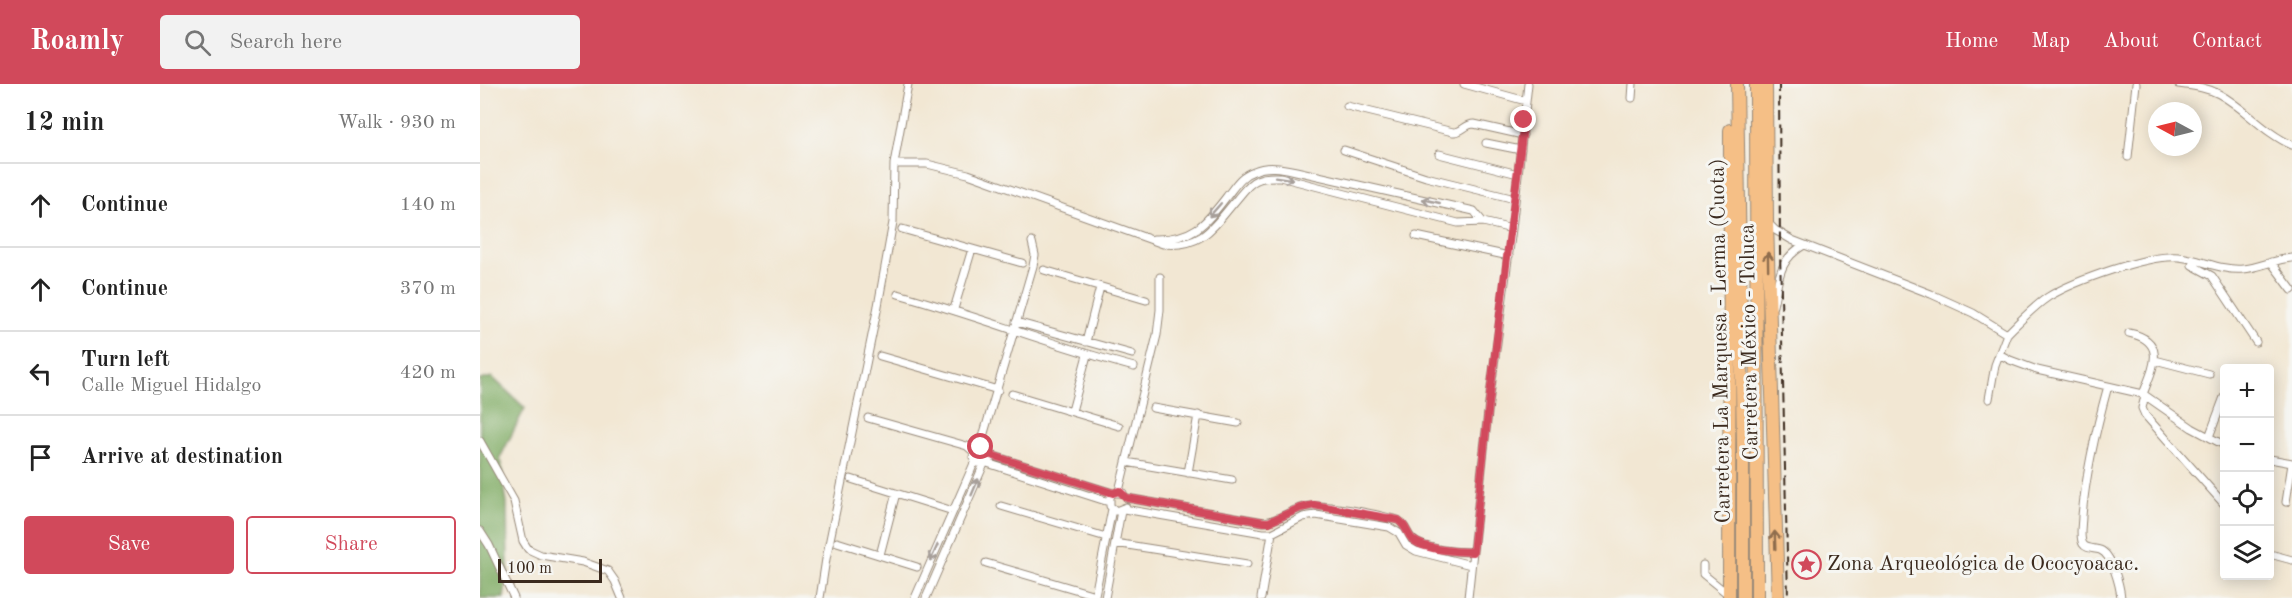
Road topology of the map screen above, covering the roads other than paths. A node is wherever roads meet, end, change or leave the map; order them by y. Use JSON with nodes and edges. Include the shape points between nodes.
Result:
{"nodes":[{"id":1,"x":908,"y":84,"type":"edge"},
{"id":2,"x":1464,"y":84,"type":"edge"},
{"id":3,"x":1528,"y":84,"type":"edge"},
{"id":4,"x":1634,"y":84,"type":"edge"},
{"id":5,"x":1731,"y":84,"type":"edge"},
{"id":6,"x":1737,"y":84,"type":"edge"},
{"id":7,"x":1756,"y":84,"type":"edge"},
{"id":8,"x":1766,"y":84,"type":"edge"},
{"id":9,"x":2136,"y":84,"type":"edge"},
{"id":10,"x":2178,"y":84,"type":"edge"},
{"id":11,"x":1632,"y":98,"type":"dead end"},
{"id":12,"x":1527,"y":101,"type":"junction"},
{"id":13,"x":1347,"y":106,"type":"dead end"},
{"id":14,"x":1522,"y":135,"type":"junction"},
{"id":15,"x":1486,"y":142,"type":"dead end"},
{"id":16,"x":2292,"y":145,"type":"edge"},
{"id":17,"x":1344,"y":150,"type":"dead end"},
{"id":18,"x":1521,"y":150,"type":"junction"},
{"id":19,"x":1439,"y":154,"type":"dead end"},
{"id":20,"x":2128,"y":157,"type":"dead end"},
{"id":21,"x":894,"y":164,"type":"junction"},
{"id":22,"x":1518,"y":174,"type":"junction"},
{"id":23,"x":1249,"y":185,"type":"junction"},
{"id":24,"x":1227,"y":196,"type":"junction"},
{"id":25,"x":1515,"y":200,"type":"junction"},
{"id":26,"x":1483,"y":222,"type":"junction"},
{"id":27,"x":1767,"y":222,"type":"junction"},
{"id":28,"x":902,"y":229,"type":"dead end"},
{"id":29,"x":1512,"y":229,"type":"junction"},
{"id":30,"x":1416,"y":236,"type":"dead end"},
{"id":31,"x":1149,"y":239,"type":"junction"},
{"id":32,"x":1032,"y":242,"type":"dead end"},
{"id":33,"x":1804,"y":245,"type":"junction"},
{"id":34,"x":972,"y":249,"type":"junction"},
{"id":35,"x":1509,"y":256,"type":"junction"},
{"id":36,"x":2170,"y":257,"type":"junction"},
{"id":37,"x":2292,"y":258,"type":"edge"},
{"id":38,"x":2271,"y":262,"type":"junction"},
{"id":39,"x":1022,"y":263,"type":"dead end"},
{"id":40,"x":1044,"y":270,"type":"dead end"},
{"id":41,"x":1160,"y":277,"type":"dead end"},
{"id":42,"x":1100,"y":287,"type":"junction"},
{"id":43,"x":2292,"y":290,"type":"edge"},
{"id":44,"x":898,"y":294,"type":"dead end"},
{"id":45,"x":1146,"y":300,"type":"dead end"},
{"id":46,"x":954,"y":309,"type":"junction"},
{"id":47,"x":1016,"y":322,"type":"junction"},
{"id":48,"x":1769,"y":327,"type":"junction"},
{"id":49,"x":1014,"y":330,"type":"junction"},
{"id":50,"x":2129,"y":333,"type":"dead end"},
{"id":51,"x":2007,"y":334,"type":"junction"},
{"id":52,"x":1086,"y":342,"type":"junction"},
{"id":53,"x":2256,"y":342,"type":"dead end"},
{"id":54,"x":1132,"y":354,"type":"dead end"},
{"id":55,"x":2000,"y":354,"type":"junction"},
{"id":56,"x":1087,"y":355,"type":"junction"},
{"id":57,"x":880,"y":356,"type":"dead end"},
{"id":58,"x":2156,"y":360,"type":"junction"},
{"id":59,"x":1134,"y":367,"type":"dead end"},
{"id":60,"x":2209,"y":374,"type":"dead end"},
{"id":61,"x":2108,"y":386,"type":"junction"},
{"id":62,"x":998,"y":390,"type":"junction"},
{"id":63,"x":1012,"y":394,"type":"dead end"},
{"id":64,"x":2144,"y":395,"type":"junction"},
{"id":65,"x":1989,"y":399,"type":"dead end"},
{"id":66,"x":1154,"y":408,"type":"dead end"},
{"id":67,"x":2220,"y":408,"type":"edge"},
{"id":68,"x":1072,"y":411,"type":"junction"},
{"id":69,"x":1198,"y":415,"type":"junction"},
{"id":70,"x":868,"y":418,"type":"dead end"},
{"id":71,"x":1238,"y":423,"type":"dead end"},
{"id":72,"x":1119,"y":426,"type":"dead end"},
{"id":73,"x":2209,"y":437,"type":"junction"},
{"id":74,"x":480,"y":441,"type":"edge"},
{"id":75,"x":2220,"y":443,"type":"edge"},
{"id":76,"x":984,"y":447,"type":"junction"},
{"id":77,"x":974,"y":452,"type":"junction"},
{"id":78,"x":991,"y":455,"type":"junction"},
{"id":79,"x":2274,"y":460,"type":"edge"},
{"id":80,"x":975,"y":461,"type":"junction"},
{"id":81,"x":1126,"y":462,"type":"junction"},
{"id":82,"x":985,"y":464,"type":"junction"},
{"id":83,"x":2292,"y":464,"type":"edge"},
{"id":84,"x":1188,"y":473,"type":"junction"},
{"id":85,"x":851,"y":480,"type":"dead end"},
{"id":86,"x":1232,"y":480,"type":"dead end"},
{"id":87,"x":1116,"y":492,"type":"junction"},
{"id":88,"x":896,"y":493,"type":"junction"},
{"id":89,"x":1127,"y":498,"type":"junction"},
{"id":90,"x":2220,"y":499,"type":"edge"},
{"id":91,"x":2286,"y":502,"type":"dead end"},
{"id":92,"x":1110,"y":505,"type":"junction"},
{"id":93,"x":1001,"y":506,"type":"dead end"},
{"id":94,"x":1122,"y":510,"type":"junction"},
{"id":95,"x":953,"y":511,"type":"junction"},
{"id":96,"x":1289,"y":512,"type":"junction"},
{"id":97,"x":1294,"y":521,"type":"junction"},
{"id":98,"x":949,"y":522,"type":"junction"},
{"id":99,"x":958,"y":526,"type":"junction"},
{"id":100,"x":480,"y":531,"type":"edge"},
{"id":101,"x":1272,"y":533,"type":"junction"},
{"id":102,"x":1106,"y":537,"type":"junction"},
{"id":103,"x":480,"y":541,"type":"edge"},
{"id":104,"x":837,"y":542,"type":"dead end"},
{"id":105,"x":1115,"y":543,"type":"junction"},
{"id":106,"x":1430,"y":547,"type":"junction"},
{"id":107,"x":1457,"y":552,"type":"junction"},
{"id":108,"x":1473,"y":552,"type":"junction"},
{"id":109,"x":493,"y":554,"type":"junction"},
{"id":110,"x":880,"y":555,"type":"junction"},
{"id":111,"x":1427,"y":555,"type":"junction"},
{"id":112,"x":2274,"y":555,"type":"edge"},
{"id":113,"x":2292,"y":560,"type":"edge"},
{"id":114,"x":1456,"y":562,"type":"junction"},
{"id":115,"x":986,"y":563,"type":"dead end"},
{"id":116,"x":1247,"y":564,"type":"dead end"},
{"id":117,"x":1471,"y":565,"type":"junction"},
{"id":118,"x":1703,"y":565,"type":"dead end"},
{"id":119,"x":917,"y":567,"type":"dead end"},
{"id":120,"x":1729,"y":596,"type":"edge"},
{"id":121,"x":514,"y":598,"type":"edge"},
{"id":122,"x":622,"y":598,"type":"edge"},
{"id":123,"x":820,"y":598,"type":"edge"},
{"id":124,"x":916,"y":598,"type":"edge"},
{"id":125,"x":926,"y":598,"type":"edge"},
{"id":126,"x":1105,"y":598,"type":"edge"},
{"id":127,"x":1262,"y":598,"type":"edge"},
{"id":128,"x":1468,"y":598,"type":"edge"},
{"id":129,"x":1743,"y":598,"type":"edge"},
{"id":130,"x":1757,"y":598,"type":"edge"},
{"id":131,"x":1778,"y":598,"type":"edge"},
{"id":132,"x":2121,"y":598,"type":"edge"}],
"edges":[{"from":1,"to":21,"type":"street"},
{"from":2,"to":12,"type":"street"},
{"from":3,"to":12,"type":"street"},
{"from":4,"to":11,"type":"street"},
{"from":5,"to":120,"type":"highway","name":"Carretera México - Toluca"},
{"from":6,"to":129,"type":"highway","name":"Carretera La Marquesa - Lerma (Cuota)"},
{"from":7,"to":130,"type":"highway","name":"Carretera La Marquesa - Lerma (Cuota)"},
{"from":8,"to":27,"type":"highway","name":"Carretera México - Toluca"},
{"from":9,"to":20,"type":"street"},
{"from":10,"to":16,"type":"street","via":[[2221,95]]},
{"from":12,"to":14,"type":"street"},
{"from":13,"to":14,"type":"street","via":[[1453,132],[1474,124]]},
{"from":14,"to":18,"type":"street"},
{"from":15,"to":18,"type":"street"},
{"from":17,"to":25,"type":"street"},
{"from":18,"to":22,"type":"street"},
{"from":19,"to":22,"type":"street"},
{"from":21,"to":31,"type":"street","via":[[927,164],[957,170]]},
{"from":21,"to":123,"type":"street","via":[[893,222]]},
{"from":22,"to":25,"type":"street"},
{"from":23,"to":24,"type":"street"},
{"from":23,"to":26,"type":"street","one_way":true,"via":[[1258,179],[1280,177],[1458,223]]},
{"from":23,"to":31,"type":"street","via":[[1199,240],[1178,245]]},
{"from":26,"to":24,"type":"street","one_way":true,"via":[[1474,211],[1282,168],[1255,170]]},
{"from":24,"to":31,"type":"street","one_way":true,"via":[[1193,232],[1180,238]]},
{"from":25,"to":29,"type":"street"},
{"from":26,"to":29,"type":"street"},
{"from":27,"to":33,"type":"street","via":[[1783,236]]},
{"from":48,"to":27,"type":"highway","name":"Carretera México - Toluca","one_way":true},
{"from":28,"to":34,"type":"street"},
{"from":29,"to":35,"type":"street"},
{"from":30,"to":35,"type":"street"},
{"from":32,"to":47,"type":"street","via":[[1035,255]]},
{"from":33,"to":48,"type":"street","via":[[1789,254],[1782,267]]},
{"from":33,"to":51,"type":"street","via":[[1931,294]]},
{"from":34,"to":39,"type":"street"},
{"from":34,"to":46,"type":"street"},
{"from":35,"to":108,"type":"street"},
{"from":36,"to":38,"type":"street","via":[[2237,269]]},
{"from":36,"to":51,"type":"street","via":[[2140,262],[2063,289],[2036,306]]},
{"from":36,"to":53,"type":"street","via":[[2212,276]]},
{"from":37,"to":38,"type":"street"},
{"from":38,"to":43,"type":"street"},
{"from":40,"to":42,"type":"street"},
{"from":41,"to":81,"type":"street","via":[[1157,335]]},
{"from":42,"to":45,"type":"street"},
{"from":42,"to":52,"type":"street"},
{"from":44,"to":46,"type":"street"},
{"from":46,"to":49,"type":"street"},
{"from":47,"to":49,"type":"street"},
{"from":47,"to":52,"type":"street"},
{"from":131,"to":48,"type":"highway","name":"Carretera México - Toluca","one_way":true},
{"from":49,"to":56,"type":"street"},
{"from":49,"to":62,"type":"street"},
{"from":50,"to":58,"type":"street","via":[[2146,338]]},
{"from":51,"to":55,"type":"street"},
{"from":52,"to":54,"type":"street"},
{"from":55,"to":61,"type":"street","via":[[2031,368]]},
{"from":55,"to":65,"type":"street"},
{"from":56,"to":59,"type":"street"},
{"from":56,"to":68,"type":"street"},
{"from":57,"to":62,"type":"street"},
{"from":58,"to":60,"type":"street"},
{"from":58,"to":64,"type":"street"},
{"from":61,"to":64,"type":"street"},
{"from":61,"to":132,"type":"street","via":[[2085,483],[2081,533],[2085,546],[2108,555]]},
{"from":62,"to":76,"type":"street","via":[[982,440]]},
{"from":63,"to":68,"type":"street"},
{"from":64,"to":73,"type":"street"},
{"from":64,"to":90,"type":"street","via":[[2145,415]]},
{"from":66,"to":69,"type":"street"},
{"from":67,"to":73,"type":"street"},
{"from":68,"to":72,"type":"street"},
{"from":69,"to":71,"type":"street"},
{"from":69,"to":84,"type":"street"},
{"from":70,"to":77,"type":"street","via":[[967,446]]},
{"from":73,"to":75,"type":"street"},
{"from":74,"to":122,"type":"street","via":[[514,501],[528,549],[608,572]]},
{"from":76,"to":77,"type":"street"},
{"from":76,"to":78,"type":"street"},
{"from":77,"to":80,"type":"street"},
{"from":78,"to":82,"type":"street"},
{"from":78,"to":87,"type":"street"},
{"from":79,"to":83,"type":"street"},
{"from":80,"to":82,"type":"street"},
{"from":80,"to":95,"type":"street"},
{"from":81,"to":84,"type":"street"},
{"from":81,"to":87,"type":"street"},
{"from":82,"to":92,"type":"street"},
{"from":99,"to":82,"type":"street","one_way":true},
{"from":83,"to":91,"type":"street"},
{"from":84,"to":86,"type":"street"},
{"from":85,"to":88,"type":"street"},
{"from":87,"to":89,"type":"street"},
{"from":87,"to":92,"type":"street"},
{"from":88,"to":95,"type":"street"},
{"from":88,"to":110,"type":"street"},
{"from":89,"to":94,"type":"street"},
{"from":89,"to":96,"type":"street","via":[[1264,522]]},
{"from":92,"to":94,"type":"street"},
{"from":92,"to":102,"type":"street"},
{"from":93,"to":102,"type":"street"},
{"from":94,"to":101,"type":"street"},
{"from":94,"to":105,"type":"street"},
{"from":95,"to":98,"type":"street"},
{"from":96,"to":97,"type":"street"},
{"from":96,"to":106,"type":"street","via":[[1314,505],[1392,518],[1402,522],[1416,541]]},
{"from":97,"to":101,"type":"street"},
{"from":97,"to":111,"type":"street","via":[[1316,515],[1389,527],[1399,533],[1410,549]]},
{"from":98,"to":99,"type":"street"},
{"from":98,"to":124,"type":"street","one_way":true},
{"from":99,"to":125,"type":"street"},
{"from":100,"to":109,"type":"street"},
{"from":101,"to":127,"type":"street"},
{"from":102,"to":115,"type":"street","via":[[1095,595]]},
{"from":103,"to":109,"type":"street"},
{"from":104,"to":110,"type":"street"},
{"from":105,"to":116,"type":"street"},
{"from":105,"to":126,"type":"street"},
{"from":106,"to":107,"type":"street"},
{"from":106,"to":111,"type":"street"},
{"from":107,"to":108,"type":"street"},
{"from":107,"to":114,"type":"street"},
{"from":108,"to":117,"type":"street"},
{"from":109,"to":121,"type":"street"},
{"from":110,"to":119,"type":"street"},
{"from":111,"to":114,"type":"street"},
{"from":112,"to":113,"type":"street"},
{"from":114,"to":117,"type":"street"},
{"from":117,"to":128,"type":"street"},
{"from":118,"to":120,"type":"street","via":[[1703,574]]}]}
